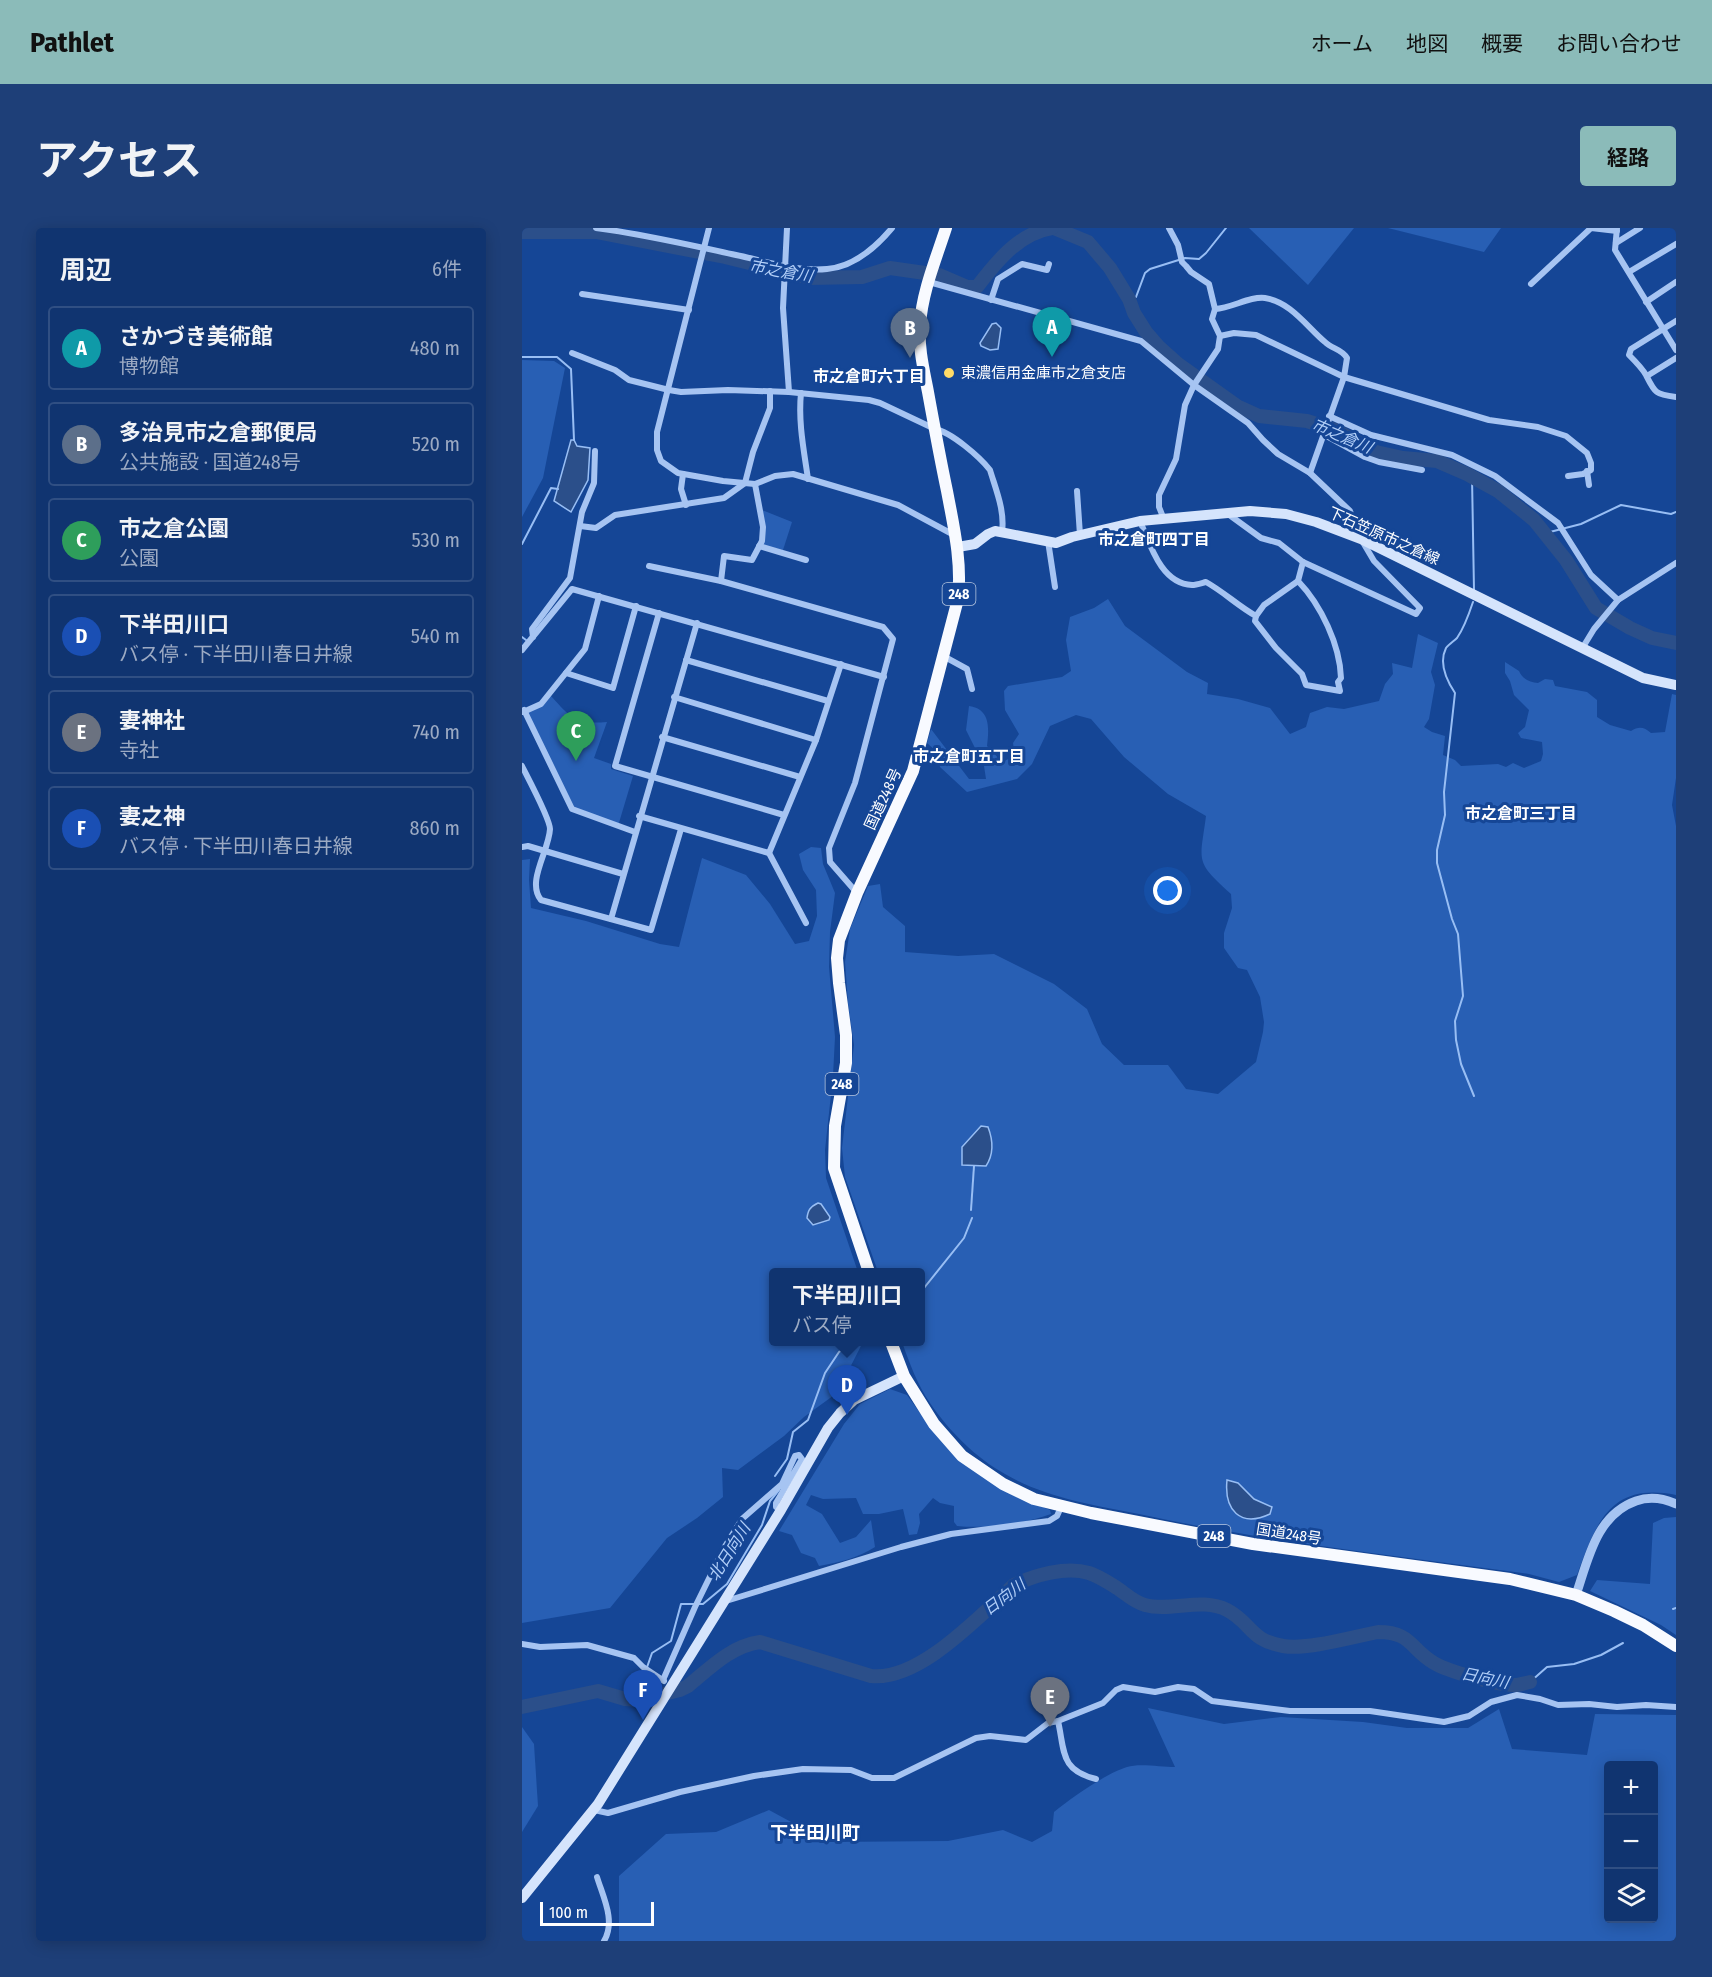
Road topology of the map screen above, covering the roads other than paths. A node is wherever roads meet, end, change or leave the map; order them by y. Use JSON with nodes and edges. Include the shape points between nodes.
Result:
{"nodes":[{"id":1,"x":596,"y":228,"type":"edge"},
{"id":2,"x":709,"y":228,"type":"edge"},
{"id":3,"x":787,"y":228,"type":"edge"},
{"id":4,"x":892,"y":228,"type":"edge"},
{"id":5,"x":946,"y":228,"type":"edge"},
{"id":6,"x":1169,"y":228,"type":"edge"},
{"id":7,"x":1641,"y":228,"type":"edge"},
{"id":8,"x":1617,"y":230,"type":"edge"},
{"id":9,"x":1616,"y":243,"type":"junction"},
{"id":10,"x":1676,"y":244,"type":"edge"},
{"id":11,"x":704,"y":248,"type":"junction"},
{"id":12,"x":1048,"y":264,"type":"dead end"},
{"id":13,"x":785,"y":266,"type":"junction"},
{"id":14,"x":1629,"y":272,"type":"junction"},
{"id":15,"x":929,"y":282,"type":"junction"},
{"id":16,"x":1676,"y":282,"type":"edge"},
{"id":17,"x":1531,"y":284,"type":"dead end"},
{"id":18,"x":582,"y":294,"type":"dead end"},
{"id":19,"x":991,"y":300,"type":"junction"},
{"id":20,"x":1646,"y":302,"type":"junction"},
{"id":21,"x":1215,"y":309,"type":"junction"},
{"id":22,"x":689,"y":310,"type":"junction"},
{"id":23,"x":1676,"y":321,"type":"edge"},
{"id":24,"x":1664,"y":329,"type":"junction"},
{"id":25,"x":1220,"y":336,"type":"junction"},
{"id":26,"x":1676,"y":350,"type":"edge"},
{"id":27,"x":572,"y":353,"type":"dead end"},
{"id":28,"x":1676,"y":358,"type":"edge"},
{"id":29,"x":1647,"y":376,"type":"junction"},
{"id":30,"x":1344,"y":377,"type":"junction"},
{"id":31,"x":1194,"y":385,"type":"junction"},
{"id":32,"x":669,"y":390,"type":"junction"},
{"id":33,"x":770,"y":391,"type":"junction"},
{"id":34,"x":789,"y":392,"type":"junction"},
{"id":35,"x":801,"y":393,"type":"junction"},
{"id":36,"x":1676,"y":397,"type":"edge"},
{"id":37,"x":1329,"y":416,"type":"junction"},
{"id":38,"x":935,"y":429,"type":"junction"},
{"id":39,"x":1323,"y":434,"type":"junction"},
{"id":40,"x":596,"y":452,"type":"dead end"},
{"id":41,"x":1422,"y":470,"type":"dead end"},
{"id":42,"x":1587,"y":471,"type":"junction"},
{"id":43,"x":1310,"y":473,"type":"junction"},
{"id":44,"x":683,"y":474,"type":"junction"},
{"id":45,"x":1568,"y":476,"type":"dead end"},
{"id":46,"x":808,"y":479,"type":"junction"},
{"id":47,"x":745,"y":483,"type":"junction"},
{"id":48,"x":755,"y":484,"type":"junction"},
{"id":49,"x":1588,"y":485,"type":"dead end"},
{"id":50,"x":1077,"y":491,"type":"dead end"},
{"id":51,"x":686,"y":505,"type":"junction"},
{"id":52,"x":1227,"y":514,"type":"junction"},
{"id":53,"x":1163,"y":518,"type":"junction"},
{"id":54,"x":1140,"y":521,"type":"junction"},
{"id":55,"x":580,"y":526,"type":"junction"},
{"id":56,"x":1002,"y":532,"type":"junction"},
{"id":57,"x":1080,"y":535,"type":"junction"},
{"id":58,"x":1361,"y":539,"type":"junction"},
{"id":59,"x":957,"y":542,"type":"junction"},
{"id":60,"x":1048,"y":542,"type":"junction"},
{"id":61,"x":759,"y":546,"type":"junction"},
{"id":62,"x":806,"y":561,"type":"dead end"},
{"id":63,"x":1303,"y":562,"type":"junction"},
{"id":64,"x":1676,"y":563,"type":"edge"},
{"id":65,"x":649,"y":566,"type":"dead end"},
{"id":66,"x":721,"y":581,"type":"junction"},
{"id":67,"x":1298,"y":581,"type":"junction"},
{"id":68,"x":1055,"y":587,"type":"dead end"},
{"id":69,"x":599,"y":596,"type":"junction"},
{"id":70,"x":1618,"y":600,"type":"junction"},
{"id":71,"x":636,"y":606,"type":"junction"},
{"id":72,"x":659,"y":613,"type":"junction"},
{"id":73,"x":1256,"y":616,"type":"junction"},
{"id":74,"x":697,"y":623,"type":"junction"},
{"id":75,"x":533,"y":637,"type":"junction"},
{"id":76,"x":1583,"y":647,"type":"junction"},
{"id":77,"x":522,"y":650,"type":"edge"},
{"id":78,"x":945,"y":657,"type":"junction"},
{"id":79,"x":686,"y":660,"type":"junction"},
{"id":80,"x":841,"y":664,"type":"junction"},
{"id":81,"x":566,"y":673,"type":"junction"},
{"id":82,"x":884,"y":677,"type":"junction"},
{"id":83,"x":1676,"y":685,"type":"edge"},
{"id":84,"x":972,"y":689,"type":"dead end"},
{"id":85,"x":674,"y":698,"type":"junction"},
{"id":86,"x":828,"y":701,"type":"junction"},
{"id":87,"x":523,"y":711,"type":"edge"},
{"id":88,"x":662,"y":737,"type":"junction"},
{"id":89,"x":816,"y":740,"type":"junction"},
{"id":90,"x":522,"y":765,"type":"edge"},
{"id":91,"x":651,"y":777,"type":"junction"},
{"id":92,"x":800,"y":777,"type":"junction"},
{"id":93,"x":784,"y":815,"type":"junction"},
{"id":94,"x":639,"y":816,"type":"junction"},
{"id":95,"x":681,"y":829,"type":"junction"},
{"id":96,"x":635,"y":832,"type":"junction"},
{"id":97,"x":522,"y":847,"type":"edge"},
{"id":98,"x":546,"y":851,"type":"junction"},
{"id":99,"x":769,"y":853,"type":"junction"},
{"id":100,"x":623,"y":874,"type":"junction"},
{"id":101,"x":857,"y":893,"type":"junction"},
{"id":102,"x":611,"y":919,"type":"junction"},
{"id":103,"x":806,"y":923,"type":"dead end"},
{"id":104,"x":868,"y":1268,"type":"edge"},
{"id":105,"x":893,"y":1346,"type":"edge"},
{"id":106,"x":904,"y":1376,"type":"junction"},
{"id":107,"x":1676,"y":1504,"type":"edge"},
{"id":108,"x":1061,"y":1507,"type":"junction"},
{"id":109,"x":781,"y":1510,"type":"junction"},
{"id":110,"x":1576,"y":1595,"type":"junction"},
{"id":111,"x":726,"y":1601,"type":"junction"},
{"id":112,"x":522,"y":1644,"type":"edge"},
{"id":113,"x":1676,"y":1646,"type":"edge"},
{"id":114,"x":667,"y":1683,"type":"junction"},
{"id":115,"x":1676,"y":1707,"type":"edge"},
{"id":116,"x":1058,"y":1721,"type":"junction"},
{"id":117,"x":1096,"y":1779,"type":"dead end"},
{"id":118,"x":594,"y":1810,"type":"junction"},
{"id":119,"x":597,"y":1877,"type":"dead end"},
{"id":120,"x":522,"y":1898,"type":"edge"},
{"id":121,"x":604,"y":1941,"type":"edge"}],
"edges":[{"from":1,"to":11,"type":"street"},
{"from":2,"to":11,"type":"street"},
{"from":3,"to":13,"type":"street"},
{"from":4,"to":13,"type":"street","via":[[878,244],[844,266]]},
{"from":5,"to":15,"type":"highway","name":"国道248号","number":"248"},
{"from":6,"to":21,"type":"street","via":[[1182,261],[1209,284]]},
{"from":7,"to":9,"type":"street"},
{"from":8,"to":9,"type":"street"},
{"from":8,"to":17,"type":"street","via":[[1591,228]]},
{"from":9,"to":14,"type":"street","via":[[1615,250]]},
{"from":10,"to":14,"type":"street"},
{"from":11,"to":13,"type":"street"},
{"from":11,"to":22,"type":"street"},
{"from":12,"to":19,"type":"street","via":[[1047,270],[1022,264],[998,279]]},
{"from":13,"to":34,"type":"street","via":[[783,308]]},
{"from":14,"to":20,"type":"street"},
{"from":15,"to":19,"type":"street"},
{"from":15,"to":38,"type":"highway","name":"国道248号","number":"248","via":[[920,333]]},
{"from":16,"to":20,"type":"street"},
{"from":18,"to":22,"type":"street"},
{"from":19,"to":31,"type":"street","via":[[1141,340]]},
{"from":20,"to":24,"type":"street"},
{"from":21,"to":25,"type":"street","via":[[1212,319]]},
{"from":21,"to":30,"type":"street","via":[[1252,298],[1278,302],[1326,343],[1344,352]]},
{"from":22,"to":32,"type":"street"},
{"from":23,"to":24,"type":"street"},
{"from":24,"to":26,"type":"street"},
{"from":24,"to":29,"type":"street","via":[[1631,349],[1629,355]]},
{"from":25,"to":30,"type":"street","via":[[1256,335]]},
{"from":25,"to":31,"type":"street","via":[[1218,350]]},
{"from":27,"to":32,"type":"street","via":[[615,370],[629,380]]},
{"from":28,"to":29,"type":"street"},
{"from":29,"to":36,"type":"street","via":[[1653,390]]},
{"from":30,"to":37,"type":"street"},
{"from":30,"to":42,"type":"street","via":[[1490,420],[1538,427],[1566,436],[1587,453],[1591,470]]},
{"from":31,"to":43,"type":"street","via":[[1248,423],[1278,454]]},
{"from":31,"to":53,"type":"street","via":[[1185,405],[1176,459],[1159,495]]},
{"from":32,"to":33,"type":"street"},
{"from":32,"to":44,"type":"street","via":[[657,432],[657,450],[668,468]]},
{"from":33,"to":34,"type":"street"},
{"from":33,"to":47,"type":"street","via":[[770,408]]},
{"from":34,"to":35,"type":"street"},
{"from":35,"to":38,"type":"street","via":[[869,400]]},
{"from":35,"to":46,"type":"street"},
{"from":37,"to":39,"type":"street"},
{"from":37,"to":70,"type":"street","via":[[1371,435],[1452,455],[1495,476],[1558,524],[1591,575]]},
{"from":38,"to":56,"type":"street","via":[[972,452],[990,470],[1002,510]]},
{"from":38,"to":59,"type":"highway","name":"国道248号","number":"248"},
{"from":39,"to":41,"type":"street","via":[[1378,462]]},
{"from":39,"to":43,"type":"street"},
{"from":40,"to":55,"type":"street","via":[[594,483]]},
{"from":42,"to":45,"type":"street"},
{"from":42,"to":49,"type":"street"},
{"from":43,"to":58,"type":"street","via":[[1350,511]]},
{"from":44,"to":47,"type":"street"},
{"from":44,"to":51,"type":"street","via":[[681,489]]},
{"from":46,"to":48,"type":"street","via":[[793,474]]},
{"from":46,"to":59,"type":"street","via":[[898,505]]},
{"from":47,"to":48,"type":"street"},
{"from":47,"to":51,"type":"street","via":[[724,498]]},
{"from":48,"to":61,"type":"street","via":[[763,527]]},
{"from":50,"to":57,"type":"street"},
{"from":51,"to":55,"type":"street","via":[[615,515],[596,528]]},
{"from":52,"to":53,"type":"main road","name":"下石笠原市之倉線"},
{"from":52,"to":58,"type":"main road","name":"下石笠原市之倉線","via":[[1286,514]]},
{"from":52,"to":63,"type":"street","via":[[1261,538],[1279,543]]},
{"from":53,"to":54,"type":"main road","name":"下石笠原市之倉線"},
{"from":54,"to":57,"type":"main road","name":"下石笠原市之倉線"},
{"from":54,"to":73,"type":"street","via":[[1155,556],[1175,580],[1191,585],[1206,582]]},
{"from":55,"to":75,"type":"street","via":[[570,578],[532,629]]},
{"from":56,"to":59,"type":"main road","via":[[988,534],[975,544]]},
{"from":56,"to":60,"type":"main road","name":"下石笠原市之倉線"},
{"from":57,"to":60,"type":"main road","name":"下石笠原市之倉線"},
{"from":58,"to":63,"type":"street","via":[[1374,561],[1420,608],[1416,614]]},
{"from":58,"to":76,"type":"main road","name":"下石笠原市之倉線"},
{"from":59,"to":78,"type":"highway","name":"国道248号","number":"248","via":[[958,599]]},
{"from":60,"to":68,"type":"street"},
{"from":61,"to":62,"type":"street"},
{"from":61,"to":66,"type":"street","via":[[752,560],[724,556]]},
{"from":63,"to":67,"type":"street"},
{"from":64,"to":70,"type":"street"},
{"from":65,"to":66,"type":"street"},
{"from":66,"to":82,"type":"street","via":[[883,627],[893,639]]},
{"from":67,"to":73,"type":"street","via":[[1264,605]]},
{"from":67,"to":73,"type":"street","via":[[1325,622],[1341,662],[1340,691],[1305,685],[1302,674],[1276,648],[1255,621]]},
{"from":69,"to":71,"type":"street"},
{"from":69,"to":75,"type":"street","via":[[572,589]]},
{"from":69,"to":81,"type":"street","via":[[585,649]]},
{"from":70,"to":76,"type":"street"},
{"from":71,"to":72,"type":"street"},
{"from":71,"to":81,"type":"street","via":[[613,688]]},
{"from":72,"to":74,"type":"street"},
{"from":72,"to":91,"type":"street","via":[[615,766]]},
{"from":74,"to":79,"type":"street"},
{"from":74,"to":80,"type":"street"},
{"from":75,"to":77,"type":"street"},
{"from":76,"to":83,"type":"main road","name":"下石笠原市之倉線","via":[[1643,678]]},
{"from":78,"to":84,"type":"street","via":[[967,669]]},
{"from":78,"to":101,"type":"highway","name":"国道248号","number":"248","via":[[913,771]]},
{"from":79,"to":85,"type":"street"},
{"from":79,"to":86,"type":"street"},
{"from":80,"to":82,"type":"street"},
{"from":80,"to":86,"type":"street"},
{"from":81,"to":87,"type":"street","via":[[541,704]]},
{"from":82,"to":101,"type":"street","via":[[855,783],[829,848],[830,862]]},
{"from":85,"to":88,"type":"street"},
{"from":85,"to":89,"type":"street"},
{"from":86,"to":89,"type":"street"},
{"from":87,"to":96,"type":"street","via":[[572,809]]},
{"from":88,"to":91,"type":"street"},
{"from":88,"to":92,"type":"street"},
{"from":89,"to":92,"type":"street"},
{"from":90,"to":98,"type":"street","via":[[550,826]]},
{"from":91,"to":93,"type":"street"},
{"from":91,"to":94,"type":"street"},
{"from":92,"to":93,"type":"street"},
{"from":93,"to":99,"type":"street"},
{"from":94,"to":95,"type":"street"},
{"from":94,"to":96,"type":"street"},
{"from":95,"to":99,"type":"street"},
{"from":95,"to":102,"type":"street","via":[[651,930]]},
{"from":96,"to":100,"type":"street"},
{"from":97,"to":98,"type":"street"},
{"from":98,"to":100,"type":"street"},
{"from":98,"to":102,"type":"street","via":[[535,880],[536,894],[541,900]]},
{"from":99,"to":103,"type":"street"},
{"from":100,"to":102,"type":"street"},
{"from":101,"to":104,"type":"highway","name":"国道248号","number":"248","via":[[844,924],[837,958],[846,1063],[834,1168]]},
{"from":105,"to":106,"type":"highway","name":"国道248号","number":"248"},
{"from":106,"to":108,"type":"highway","name":"国道248号","number":"248","via":[[934,1424],[962,1456],[1004,1484]]},
{"from":106,"to":109,"type":"main road","via":[[854,1400],[840,1413]]},
{"from":107,"to":110,"type":"street","via":[[1641,1499],[1627,1504],[1606,1521],[1596,1537]]},
{"from":108,"to":110,"type":"highway","name":"国道248号","number":"248","via":[[1253,1544],[1510,1579]]},
{"from":108,"to":111,"type":"street","via":[[1049,1521],[951,1534]]},
{"from":109,"to":111,"type":"main road"},
{"from":109,"to":114,"type":"street","via":[[776,1503],[802,1459],[799,1455],[782,1484],[742,1519],[724,1548],[696,1604]]},
{"from":110,"to":113,"type":"highway","name":"国道248号","number":"248","via":[[1643,1625]]},
{"from":111,"to":114,"type":"main road"},
{"from":112,"to":114,"type":"street","via":[[587,1645],[634,1658]]},
{"from":114,"to":118,"type":"main road","via":[[662,1702]]},
{"from":115,"to":116,"type":"street","via":[[1558,1705],[1517,1695],[1491,1702],[1469,1716],[1444,1722],[1370,1711],[1290,1712],[1212,1701],[1194,1689],[1155,1692],[1124,1687],[1103,1703]]},
{"from":116,"to":117,"type":"street","via":[[1071,1769]]},
{"from":116,"to":118,"type":"street","via":[[1048,1723],[1026,1740],[976,1738],[894,1778],[872,1778],[851,1770],[803,1769],[680,1792],[608,1813]]},
{"from":118,"to":120,"type":"main road"},
{"from":119,"to":121,"type":"street","via":[[608,1909],[608,1935]]}]}
